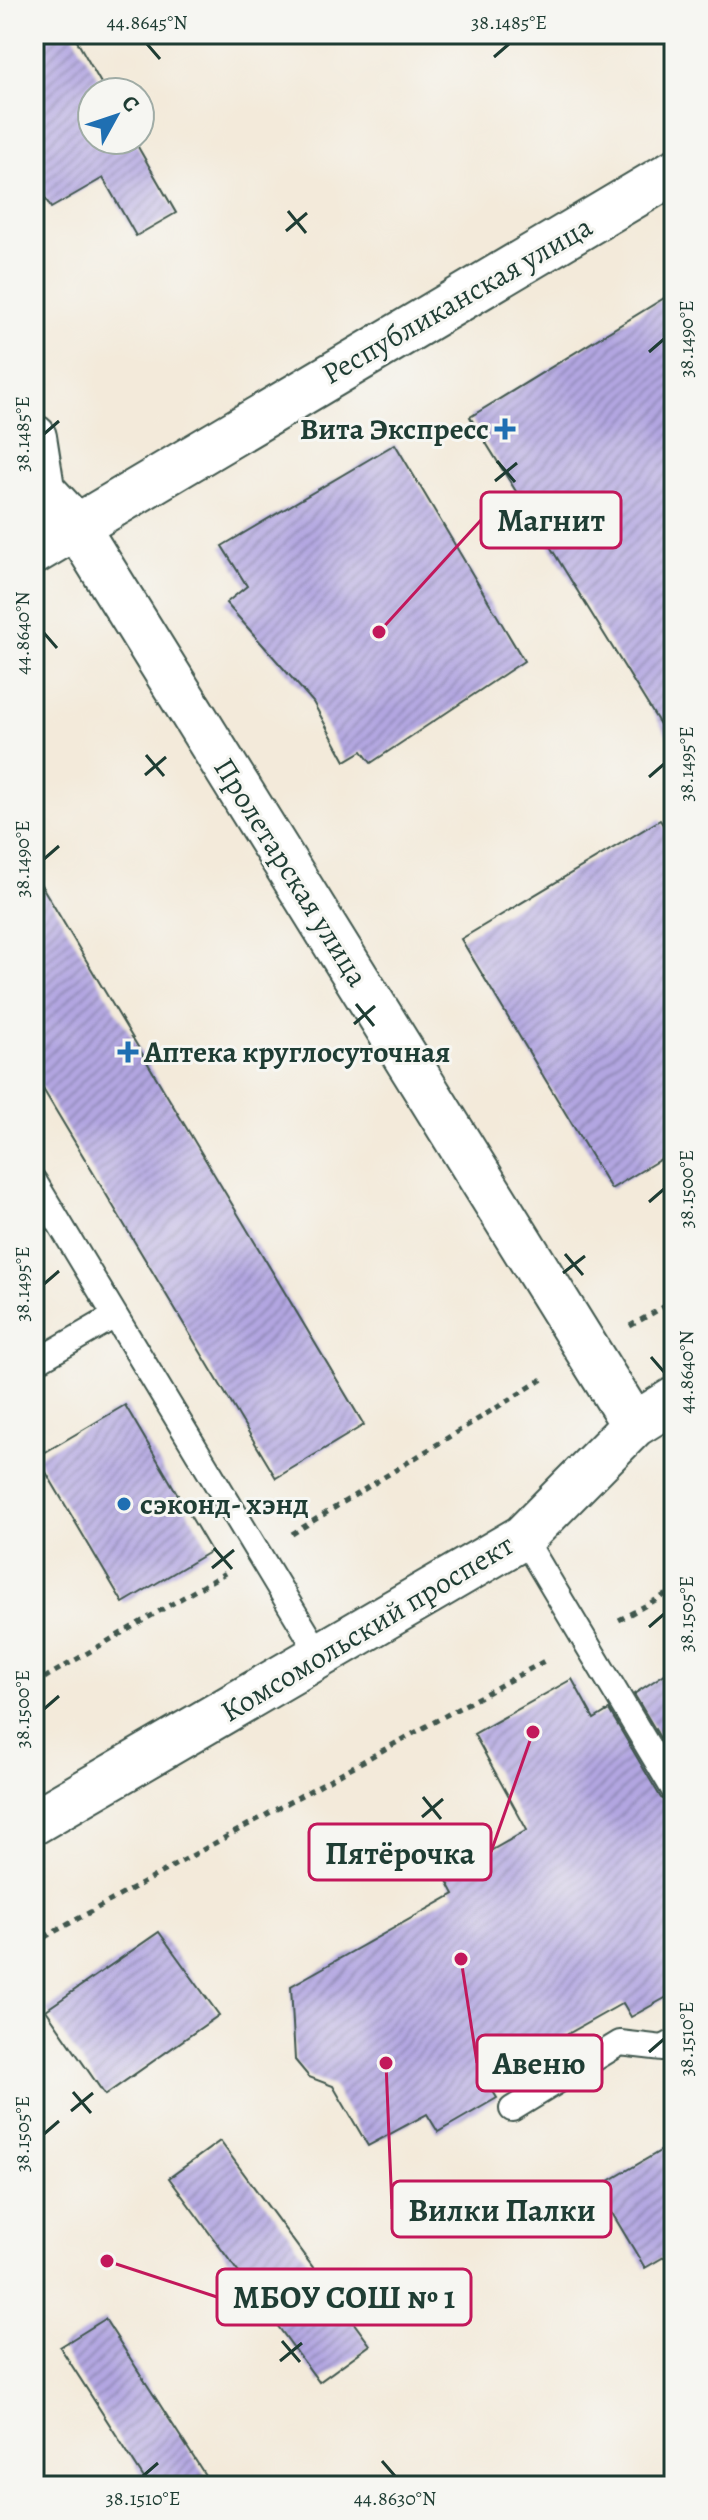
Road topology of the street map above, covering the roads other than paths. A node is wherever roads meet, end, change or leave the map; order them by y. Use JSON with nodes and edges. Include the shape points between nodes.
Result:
{"nodes":[{"id":1,"x":674,"y":172,"type":"edge"},
{"id":2,"x":34,"y":437,"type":"edge"},
{"id":3,"x":38,"y":485,"type":"edge"},
{"id":4,"x":76,"y":526,"type":"junction"},
{"id":5,"x":34,"y":552,"type":"edge"},
{"id":6,"x":34,"y":1181,"type":"edge"},
{"id":7,"x":113,"y":1317,"type":"junction"},
{"id":8,"x":34,"y":1363,"type":"edge"},
{"id":9,"x":674,"y":1400,"type":"edge"},
{"id":10,"x":634,"y":1425,"type":"junction"},
{"id":11,"x":523,"y":1537,"type":"junction"},
{"id":12,"x":321,"y":1657,"type":"junction"},
{"id":13,"x":674,"y":1790,"type":"edge"},
{"id":14,"x":34,"y":1822,"type":"edge"},
{"id":15,"x":674,"y":2042,"type":"edge"},
{"id":16,"x":512,"y":2109,"type":"dead end"}],
"edges":[{"from":1,"to":4,"type":"street","name":"Республиканская улица"},
{"from":2,"to":3,"type":"street","name":"Пролетарская улица"},
{"from":3,"to":4,"type":"street","name":"Пролетарская улица"},
{"from":4,"to":5,"type":"street","name":"Республиканская улица"},
{"from":4,"to":10,"type":"street","name":"Пролетарская улица"},
{"from":6,"to":7,"type":"lane"},
{"from":7,"to":8,"type":"lane"},
{"from":7,"to":12,"type":"lane"},
{"from":9,"to":10,"type":"street","name":"Комсомольский проспект"},
{"from":10,"to":11,"type":"street","name":"Комсомольский проспект"},
{"from":11,"to":12,"type":"street","name":"Комсомольский проспект"},
{"from":11,"to":13,"type":"lane"},
{"from":12,"to":14,"type":"street","name":"Комсомольский проспект"},
{"from":15,"to":16,"type":"lane","via":[[663,2048],[620,2043]]}]}
